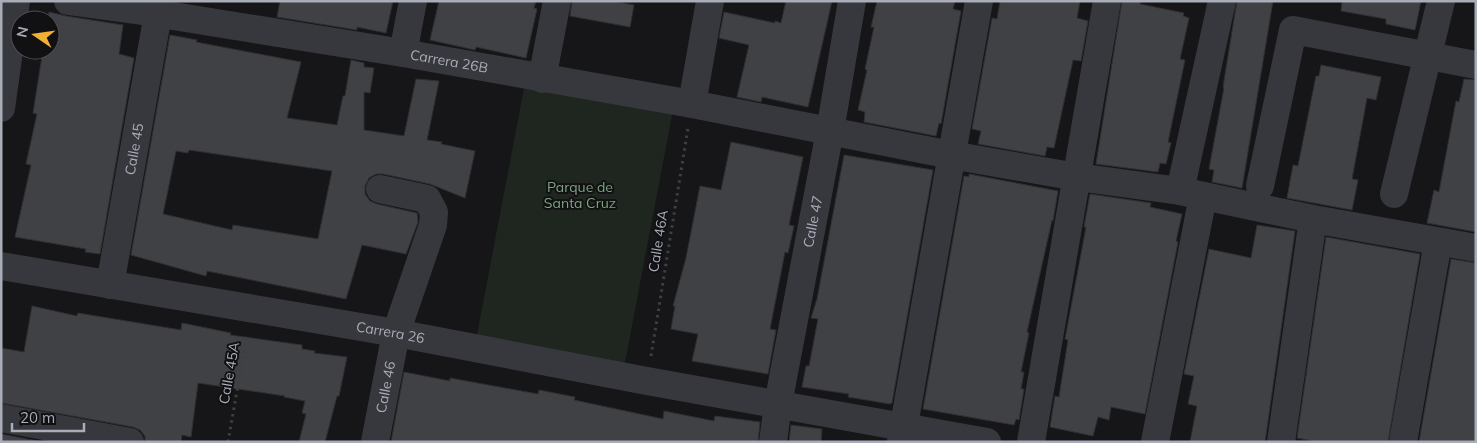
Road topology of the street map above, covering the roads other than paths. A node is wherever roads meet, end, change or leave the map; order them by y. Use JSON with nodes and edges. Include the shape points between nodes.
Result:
{"nodes":[{"id":1,"x":16,"y":1,"type":"edge"},
{"id":2,"x":68,"y":1,"type":"edge"},
{"id":3,"x":413,"y":1,"type":"edge"},
{"id":4,"x":557,"y":1,"type":"edge"},
{"id":5,"x":710,"y":1,"type":"edge"},
{"id":6,"x":852,"y":1,"type":"edge"},
{"id":7,"x":979,"y":1,"type":"edge"},
{"id":8,"x":1107,"y":1,"type":"edge"},
{"id":9,"x":1222,"y":1,"type":"edge"},
{"id":10,"x":1441,"y":1,"type":"edge"},
{"id":11,"x":148,"y":9,"type":"edge"},
{"id":12,"x":403,"y":53,"type":"junction"},
{"id":13,"x":1429,"y":57,"type":"junction"},
{"id":14,"x":1476,"y":65,"type":"edge"},
{"id":15,"x":542,"y":79,"type":"junction"},
{"id":16,"x":692,"y":104,"type":"junction"},
{"id":17,"x":1,"y":108,"type":"edge"},
{"id":18,"x":830,"y":131,"type":"junction"},
{"id":19,"x":951,"y":155,"type":"junction"},
{"id":20,"x":1078,"y":177,"type":"junction"},
{"id":21,"x":1260,"y":186,"type":"dead end"},
{"id":22,"x":380,"y":190,"type":"dead end"},
{"id":23,"x":1192,"y":194,"type":"junction"},
{"id":24,"x":1394,"y":194,"type":"dead end"},
{"id":25,"x":1313,"y":219,"type":"junction"},
{"id":26,"x":1438,"y":242,"type":"junction"},
{"id":27,"x":1476,"y":248,"type":"edge"},
{"id":28,"x":1,"y":266,"type":"edge"},
{"id":29,"x":110,"y":285,"type":"junction"},
{"id":30,"x":396,"y":333,"type":"junction"},
{"id":31,"x":778,"y":404,"type":"junction"},
{"id":32,"x":1,"y":418,"type":"edge"},
{"id":33,"x":903,"y":434,"type":"edge"},
{"id":34,"x":130,"y":442,"type":"edge"},
{"id":35,"x":375,"y":442,"type":"edge"},
{"id":36,"x":773,"y":442,"type":"edge"},
{"id":37,"x":987,"y":442,"type":"edge"},
{"id":38,"x":1031,"y":442,"type":"edge"},
{"id":39,"x":1155,"y":442,"type":"edge"},
{"id":40,"x":1281,"y":442,"type":"edge"},
{"id":41,"x":1403,"y":442,"type":"edge"}],
"edges":[{"from":1,"to":17,"type":"street"},
{"from":2,"to":11,"type":"street","name":"Carrera 26B"},
{"from":3,"to":12,"type":"street"},
{"from":4,"to":15,"type":"street"},
{"from":5,"to":16,"type":"street"},
{"from":6,"to":18,"type":"street","name":"Calle 47"},
{"from":7,"to":19,"type":"street"},
{"from":8,"to":20,"type":"street"},
{"from":9,"to":23,"type":"street"},
{"from":10,"to":13,"type":"street"},
{"from":11,"to":12,"type":"street","name":"Carrera 26B"},
{"from":11,"to":29,"type":"street","name":"Calle 45"},
{"from":12,"to":15,"type":"street","name":"Carrera 26B"},
{"from":13,"to":14,"type":"street"},
{"from":13,"to":21,"type":"street","via":[[1293,30]]},
{"from":13,"to":24,"type":"street"},
{"from":15,"to":16,"type":"street","name":"Carrera 26B"},
{"from":16,"to":18,"type":"street","name":"Carrera 26B"},
{"from":18,"to":19,"type":"street","name":"Carrera 26B"},
{"from":18,"to":31,"type":"street","name":"Calle 47"},
{"from":19,"to":20,"type":"street","name":"Carrera 26B"},
{"from":19,"to":33,"type":"street"},
{"from":20,"to":23,"type":"street","name":"Carrera 26B"},
{"from":20,"to":38,"type":"street"},
{"from":22,"to":30,"type":"street","name":"Calle 46","via":[[426,199],[434,212],[433,225]]},
{"from":23,"to":25,"type":"street","name":"Carrera 26B"},
{"from":23,"to":39,"type":"street"},
{"from":25,"to":26,"type":"street","name":"Carrera 26B"},
{"from":25,"to":40,"type":"street"},
{"from":26,"to":27,"type":"street","name":"Carrera 26B"},
{"from":26,"to":41,"type":"street"},
{"from":28,"to":29,"type":"street","name":"Carrera 26"},
{"from":29,"to":30,"type":"street","name":"Carrera 26"},
{"from":30,"to":31,"type":"street","name":"Carrera 26"},
{"from":30,"to":35,"type":"street","name":"Calle 46"},
{"from":31,"to":33,"type":"street","name":"Carrera 26"},
{"from":31,"to":36,"type":"street","name":"Calle 47"},
{"from":32,"to":34,"type":"street"},
{"from":33,"to":37,"type":"street","name":"Carrera 26"}]}
